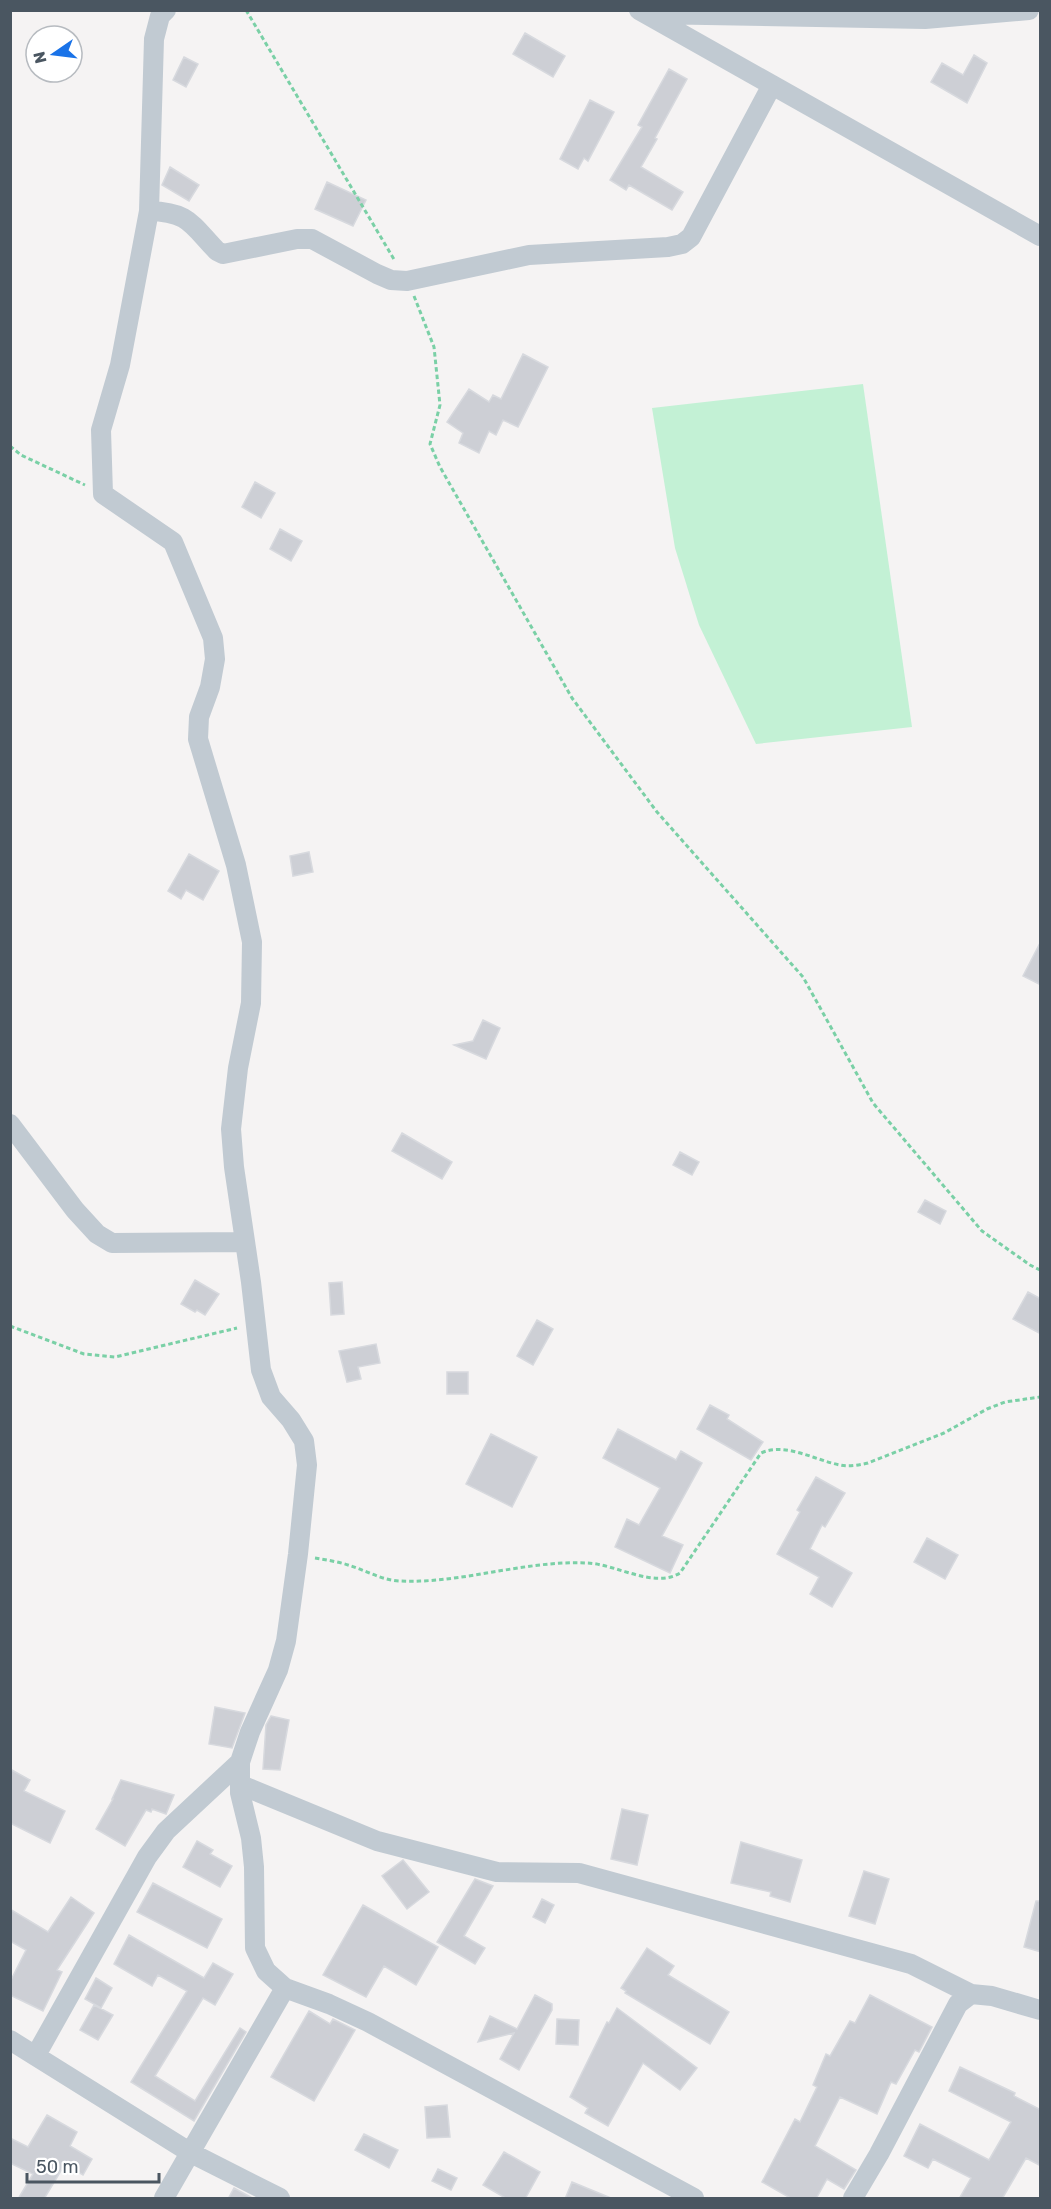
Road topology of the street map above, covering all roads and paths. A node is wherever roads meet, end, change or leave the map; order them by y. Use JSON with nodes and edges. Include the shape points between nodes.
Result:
{"nodes":[{"id":1,"x":166,"y":10,"type":"edge"},
{"id":2,"x":246,"y":10,"type":"edge"},
{"id":3,"x":1029,"y":10,"type":"edge"},
{"id":4,"x":643,"y":12,"type":"edge"},
{"id":5,"x":772,"y":85,"type":"junction"},
{"id":6,"x":149,"y":211,"type":"junction"},
{"id":7,"x":1041,"y":236,"type":"edge"},
{"id":8,"x":407,"y":281,"type":"junction"},
{"id":9,"x":10,"y":446,"type":"edge"},
{"id":10,"x":103,"y":494,"type":"junction"},
{"id":11,"x":10,"y":1124,"type":"edge"},
{"id":12,"x":245,"y":1242,"type":"junction"},
{"id":13,"x":1041,"y":1270,"type":"edge"},
{"id":14,"x":255,"y":1324,"type":"junction"},
{"id":15,"x":10,"y":1326,"type":"edge"},
{"id":16,"x":1041,"y":1397,"type":"edge"},
{"id":17,"x":298,"y":1554,"type":"junction"},
{"id":18,"x":240,"y":1762,"type":"junction"},
{"id":19,"x":241,"y":1785,"type":"junction"},
{"id":20,"x":285,"y":1988,"type":"junction"},
{"id":21,"x":971,"y":1994,"type":"junction"},
{"id":22,"x":1041,"y":2010,"type":"edge"},
{"id":23,"x":10,"y":2040,"type":"edge"},
{"id":24,"x":36,"y":2055,"type":"junction"},
{"id":25,"x":191,"y":2153,"type":"junction"},
{"id":26,"x":164,"y":2199,"type":"edge"},
{"id":27,"x":280,"y":2199,"type":"edge"},
{"id":28,"x":694,"y":2199,"type":"edge"},
{"id":29,"x":853,"y":2199,"type":"edge"}],
"edges":[{"from":1,"to":6,"type":"street","via":[[159,16],[154,39]]},
{"from":2,"to":8,"type":"path"},
{"from":3,"to":4,"type":"street","via":[[925,19]]},
{"from":4,"to":5,"type":"street"},
{"from":5,"to":7,"type":"street"},
{"from":5,"to":8,"type":"street","via":[[691,237],[682,244],[529,255]]},
{"from":6,"to":8,"type":"street","via":[[168,211],[186,218],[223,254],[312,239],[377,274]]},
{"from":6,"to":10,"type":"street","via":[[120,364],[101,430]]},
{"from":8,"to":13,"type":"path","via":[[434,347],[440,405],[430,444],[572,698],[657,812],[803,977],[873,1103],[982,1231]]},
{"from":9,"to":10,"type":"path"},
{"from":10,"to":12,"type":"street","via":[[173,543],[213,638],[215,658],[199,717],[198,740],[236,865],[252,942],[251,1003],[231,1129]]},
{"from":11,"to":12,"type":"street","via":[[75,1210],[97,1234],[112,1243]]},
{"from":12,"to":14,"type":"street"},
{"from":14,"to":15,"type":"path","via":[[115,1357],[84,1354]]},
{"from":14,"to":17,"type":"street","via":[[261,1370],[271,1397],[304,1441],[307,1465]]},
{"from":16,"to":17,"type":"path","via":[[996,1406],[945,1433],[855,1466],[780,1449],[761,1453],[680,1573],[671,1578],[658,1580],[605,1565],[579,1563],[397,1581]]},
{"from":17,"to":18,"type":"street","via":[[278,1670]]},
{"from":18,"to":19,"type":"street"},
{"from":18,"to":24,"type":"street","via":[[166,1831],[147,1857]]},
{"from":19,"to":20,"type":"street","via":[[254,1867],[255,1948],[266,1971]]},
{"from":19,"to":21,"type":"street","via":[[377,1841],[497,1872],[579,1873],[911,1964]]},
{"from":20,"to":25,"type":"street"},
{"from":20,"to":28,"type":"street","via":[[368,2022]]},
{"from":21,"to":22,"type":"street"},
{"from":21,"to":29,"type":"street","via":[[958,2004]]},
{"from":23,"to":24,"type":"street"},
{"from":24,"to":25,"type":"street"},
{"from":25,"to":26,"type":"street"},
{"from":25,"to":27,"type":"street"}]}
